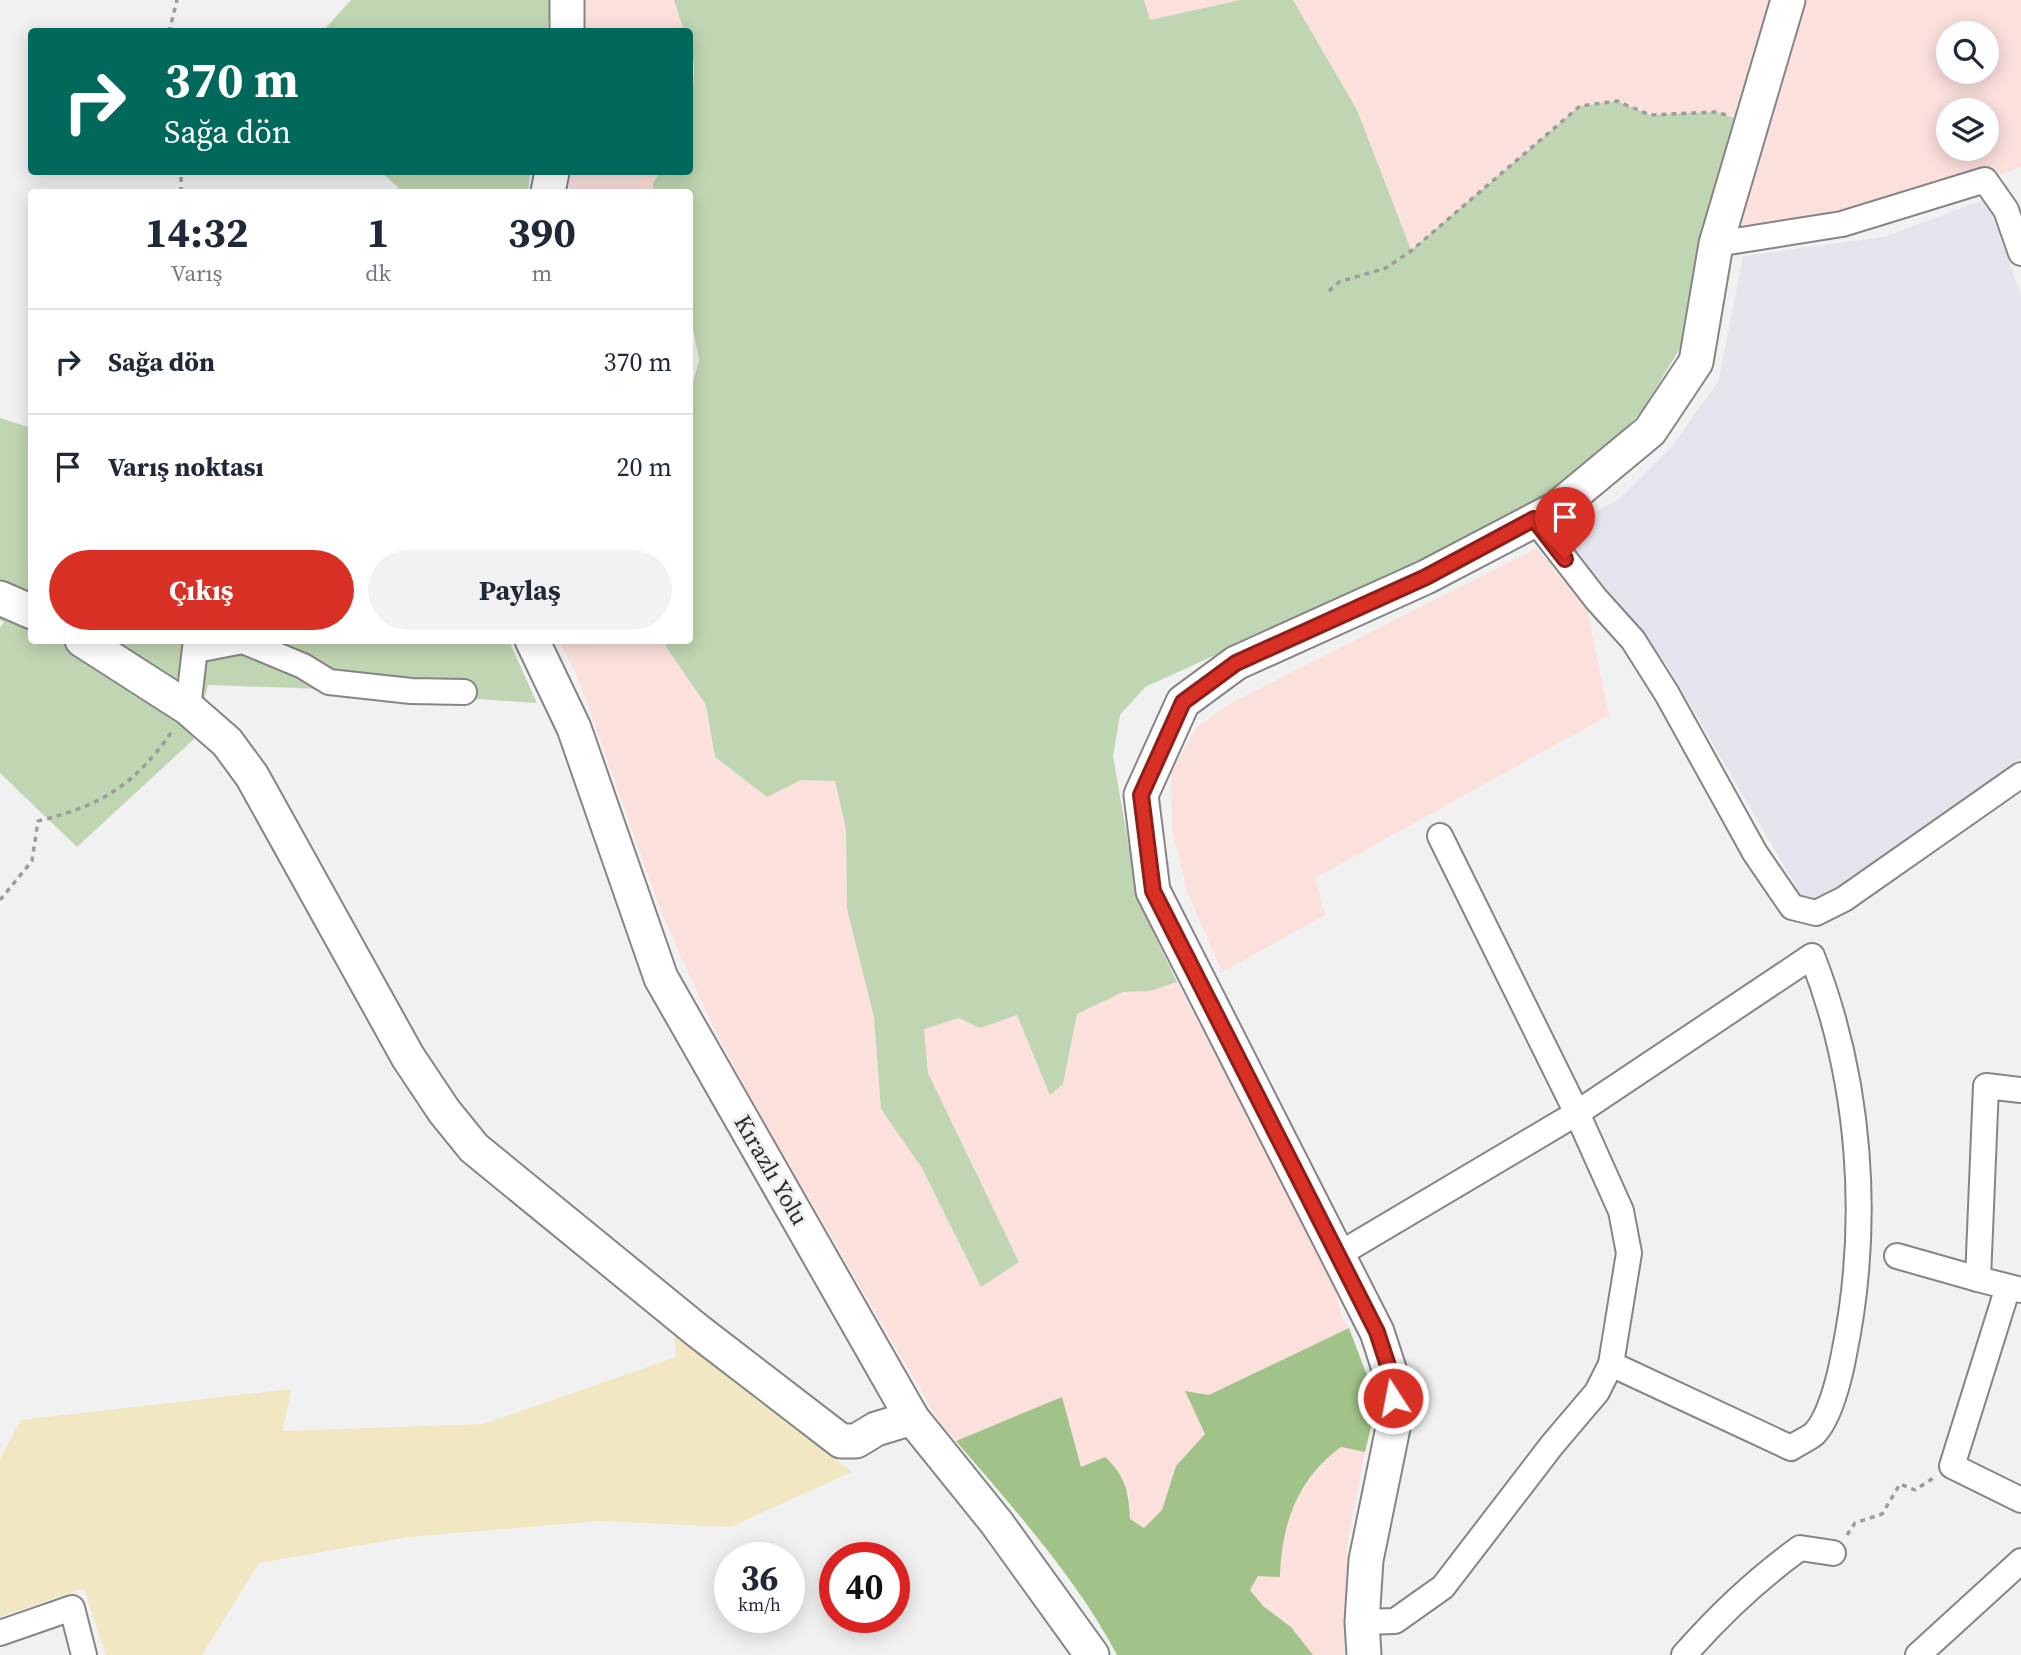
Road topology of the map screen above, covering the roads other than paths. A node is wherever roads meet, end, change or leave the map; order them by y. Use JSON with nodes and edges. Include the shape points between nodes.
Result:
{"nodes":[{"id":1,"x":567,"y":0,"type":"edge"},
{"id":2,"x":1788,"y":0,"type":"edge"},
{"id":3,"x":567,"y":28,"type":"edge"},
{"id":4,"x":1716,"y":244,"type":"junction"},
{"id":5,"x":2021,"y":253,"type":"edge"},
{"id":6,"x":1534,"y":519,"type":"junction"},
{"id":7,"x":0,"y":598,"type":"edge"},
{"id":8,"x":28,"y":610,"type":"edge"},
{"id":9,"x":88,"y":644,"type":"edge"},
{"id":10,"x":250,"y":644,"type":"edge"},
{"id":11,"x":534,"y":644,"type":"edge"},
{"id":12,"x":196,"y":645,"type":"edge"},
{"id":13,"x":464,"y":692,"type":"dead end"},
{"id":14,"x":188,"y":708,"type":"junction"},
{"id":15,"x":2021,"y":775,"type":"edge"},
{"id":16,"x":1440,"y":836,"type":"dead end"},
{"id":17,"x":2021,"y":1090,"type":"edge"},
{"id":18,"x":1577,"y":1113,"type":"junction"},
{"id":19,"x":1336,"y":1256,"type":"junction"},
{"id":20,"x":1897,"y":1256,"type":"dead end"},
{"id":21,"x":1978,"y":1279,"type":"junction"},
{"id":22,"x":2014,"y":1289,"type":"edge"},
{"id":23,"x":1611,"y":1364,"type":"junction"},
{"id":24,"x":912,"y":1418,"type":"junction"},
{"id":25,"x":2021,"y":1500,"type":"edge"},
{"id":26,"x":1833,"y":1553,"type":"road end"},
{"id":27,"x":2021,"y":1561,"type":"edge"},
{"id":28,"x":1362,"y":1622,"type":"junction"},
{"id":29,"x":0,"y":1633,"type":"edge"},
{"id":30,"x":84,"y":1655,"type":"edge"},
{"id":31,"x":1092,"y":1655,"type":"edge"},
{"id":32,"x":1364,"y":1655,"type":"edge"},
{"id":33,"x":1684,"y":1655,"type":"edge"},
{"id":34,"x":1918,"y":1655,"type":"edge"}],
"edges":[{"from":1,"to":3,"type":"street"},
{"from":2,"to":4,"type":"street"},
{"from":4,"to":5,"type":"street","via":[[1842,224],[1985,180],[2006,210]]},
{"from":4,"to":6,"type":"street","via":[[1696,362],[1650,431],[1556,509]]},
{"from":6,"to":15,"type":"street","via":[[1633,640],[1755,853],[1792,907],[1816,913],[1844,899]]},
{"from":6,"to":19,"type":"street","via":[[1426,577],[1236,663],[1183,702],[1141,795],[1153,891]]},
{"from":7,"to":8,"type":"street"},
{"from":9,"to":14,"type":"street"},
{"from":10,"to":13,"type":"street","via":[[329,682]]},
{"from":11,"to":24,"type":"street","name":"Kırazlı Yolu","via":[[573,728],[661,978]]},
{"from":12,"to":14,"type":"street"},
{"from":14,"to":24,"type":"street","via":[[226,742],[252,776],[408,1057],[474,1148],[841,1441],[856,1441],[876,1429]]},
{"from":16,"to":18,"type":"street"},
{"from":17,"to":21,"type":"street","via":[[1986,1086]]},
{"from":18,"to":19,"type":"street"},
{"from":18,"to":23,"type":"street","via":[[1621,1211],[1629,1253]]},
{"from":18,"to":23,"type":"street","via":[[1812,956],[1842,1054],[1861,1204],[1854,1304],[1841,1370],[1815,1433],[1791,1448]]},
{"from":19,"to":28,"type":"street","via":[[1377,1332],[1392,1378],[1395,1418],[1366,1559]]},
{"from":20,"to":21,"type":"street"},
{"from":21,"to":22,"type":"street"},
{"from":22,"to":25,"type":"street","via":[[1952,1466]]},
{"from":23,"to":28,"type":"street","via":[[1597,1392],[1443,1587],[1395,1621]]},
{"from":24,"to":31,"type":"street","name":"Kırazlı Yolu","via":[[996,1522]]},
{"from":26,"to":33,"type":"street","via":[[1800,1548],[1769,1570]]},
{"from":27,"to":34,"type":"street"},
{"from":28,"to":32,"type":"street"},
{"from":29,"to":30,"type":"street","via":[[72,1608]]}]}
